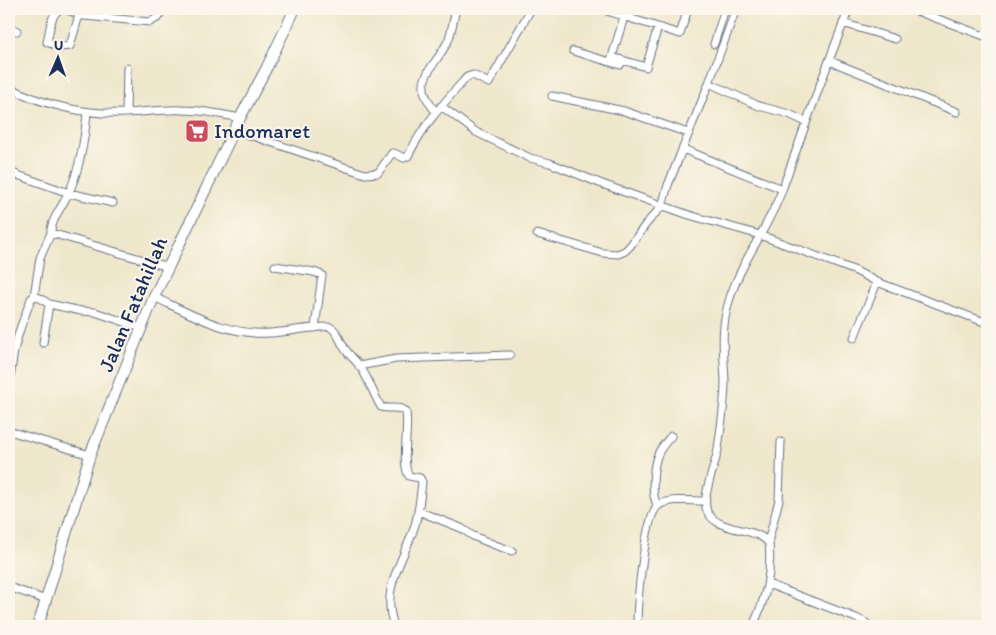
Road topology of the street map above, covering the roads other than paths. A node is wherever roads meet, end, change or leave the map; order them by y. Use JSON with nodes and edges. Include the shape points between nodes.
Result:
{"nodes":[{"id":1,"x":63,"y":9,"type":"edge"},
{"id":2,"x":162,"y":9,"type":"edge"},
{"id":3,"x":295,"y":9,"type":"edge"},
{"id":4,"x":456,"y":9,"type":"edge"},
{"id":5,"x":531,"y":9,"type":"edge"},
{"id":6,"x":688,"y":9,"type":"edge"},
{"id":7,"x":725,"y":9,"type":"edge"},
{"id":8,"x":736,"y":9,"type":"edge"},
{"id":9,"x":849,"y":9,"type":"edge"},
{"id":10,"x":911,"y":9,"type":"edge"},
{"id":11,"x":607,"y":11,"type":"dead end"},
{"id":12,"x":79,"y":15,"type":"junction"},
{"id":13,"x":624,"y":17,"type":"junction"},
{"id":14,"x":843,"y":23,"type":"junction"},
{"id":15,"x":9,"y":27,"type":"edge"},
{"id":16,"x":658,"y":27,"type":"junction"},
{"id":17,"x":17,"y":30,"type":"dead end"},
{"id":18,"x":987,"y":37,"type":"edge"},
{"id":19,"x":895,"y":39,"type":"dead end"},
{"id":20,"x":714,"y":44,"type":"dead end"},
{"id":21,"x":573,"y":51,"type":"dead end"},
{"id":22,"x":611,"y":59,"type":"junction"},
{"id":23,"x":830,"y":61,"type":"junction"},
{"id":24,"x":127,"y":68,"type":"dead end"},
{"id":25,"x":709,"y":83,"type":"junction"},
{"id":26,"x":9,"y":87,"type":"edge"},
{"id":27,"x":552,"y":96,"type":"dead end"},
{"id":28,"x":438,"y":109,"type":"junction"},
{"id":29,"x":87,"y":112,"type":"junction"},
{"id":30,"x":957,"y":112,"type":"dead end"},
{"id":31,"x":126,"y":113,"type":"junction"},
{"id":32,"x":240,"y":118,"type":"junction"},
{"id":33,"x":806,"y":122,"type":"junction"},
{"id":34,"x":235,"y":130,"type":"junction"},
{"id":35,"x":688,"y":133,"type":"junction"},
{"id":36,"x":683,"y":149,"type":"junction"},
{"id":37,"x":9,"y":172,"type":"edge"},
{"id":38,"x":782,"y":189,"type":"junction"},
{"id":39,"x":69,"y":193,"type":"junction"},
{"id":40,"x":113,"y":203,"type":"dead end"},
{"id":41,"x":662,"y":206,"type":"junction"},
{"id":42,"x":51,"y":233,"type":"junction"},
{"id":43,"x":537,"y":234,"type":"dead end"},
{"id":44,"x":760,"y":235,"type":"junction"},
{"id":45,"x":275,"y":266,"type":"dead end"},
{"id":46,"x":168,"y":267,"type":"junction"},
{"id":47,"x":877,"y":282,"type":"junction"},
{"id":48,"x":34,"y":296,"type":"junction"},
{"id":49,"x":154,"y":297,"type":"junction"},
{"id":50,"x":49,"y":304,"type":"junction"},
{"id":51,"x":987,"y":323,"type":"edge"},
{"id":52,"x":142,"y":328,"type":"junction"},
{"id":53,"x":315,"y":328,"type":"junction"},
{"id":54,"x":854,"y":338,"type":"dead end"},
{"id":55,"x":43,"y":343,"type":"dead end"},
{"id":56,"x":510,"y":355,"type":"dead end"},
{"id":57,"x":359,"y":366,"type":"junction"},
{"id":58,"x":9,"y":385,"type":"edge"},
{"id":59,"x":9,"y":431,"type":"edge"},
{"id":60,"x":671,"y":436,"type":"dead end"},
{"id":61,"x":781,"y":442,"type":"dead end"},
{"id":62,"x":90,"y":455,"type":"junction"},
{"id":63,"x":705,"y":501,"type":"junction"},
{"id":64,"x":658,"y":506,"type":"junction"},
{"id":65,"x":418,"y":511,"type":"junction"},
{"id":66,"x":768,"y":542,"type":"junction"},
{"id":67,"x":512,"y":551,"type":"dead end"},
{"id":68,"x":768,"y":584,"type":"junction"},
{"id":69,"x":9,"y":587,"type":"edge"},
{"id":70,"x":46,"y":600,"type":"junction"},
{"id":71,"x":38,"y":626,"type":"edge"},
{"id":72,"x":394,"y":626,"type":"edge"},
{"id":73,"x":637,"y":626,"type":"edge"},
{"id":74,"x":753,"y":626,"type":"edge"},
{"id":75,"x":868,"y":626,"type":"edge"}],
"edges":[{"from":1,"to":12,"type":"street"},
{"from":1,"to":12,"type":"street","via":[[54,14],[47,42],[70,46]]},
{"from":2,"to":12,"type":"street","via":[[159,18],[150,22]]},
{"from":3,"to":32,"type":"street","name":"Jalan Fatahillah"},
{"from":4,"to":28,"type":"street","via":[[447,43],[423,80],[429,104]]},
{"from":5,"to":28,"type":"street","via":[[489,83],[469,75]]},
{"from":6,"to":16,"type":"street","via":[[680,34]]},
{"from":7,"to":20,"type":"street"},
{"from":8,"to":25,"type":"street"},
{"from":9,"to":14,"type":"street"},
{"from":10,"to":18,"type":"street"},
{"from":11,"to":13,"type":"street"},
{"from":13,"to":16,"type":"street"},
{"from":13,"to":22,"type":"street"},
{"from":14,"to":19,"type":"street"},
{"from":14,"to":23,"type":"street"},
{"from":15,"to":17,"type":"street"},
{"from":16,"to":22,"type":"street","via":[[646,67]]},
{"from":21,"to":22,"type":"street"},
{"from":23,"to":30,"type":"street"},
{"from":23,"to":33,"type":"street"},
{"from":24,"to":31,"type":"street"},
{"from":25,"to":33,"type":"street"},
{"from":25,"to":35,"type":"street"},
{"from":26,"to":29,"type":"street","via":[[60,107]]},
{"from":27,"to":35,"type":"street","via":[[624,111]]},
{"from":28,"to":34,"type":"street","via":[[408,156],[404,158],[392,153],[378,174],[372,175]]},
{"from":28,"to":41,"type":"street","via":[[494,142],[530,158]]},
{"from":29,"to":31,"type":"street"},
{"from":29,"to":39,"type":"street","via":[[81,152]]},
{"from":31,"to":32,"type":"street","via":[[183,110]]},
{"from":32,"to":34,"type":"street","name":"Jalan Fatahillah"},
{"from":33,"to":38,"type":"street"},
{"from":34,"to":46,"type":"street","name":"Jalan Fatahillah"},
{"from":35,"to":36,"type":"street"},
{"from":36,"to":38,"type":"street"},
{"from":36,"to":41,"type":"street"},
{"from":37,"to":39,"type":"street"},
{"from":38,"to":44,"type":"street"},
{"from":39,"to":40,"type":"street"},
{"from":39,"to":42,"type":"street"},
{"from":41,"to":43,"type":"street","via":[[625,252],[618,254],[603,253]]},
{"from":41,"to":44,"type":"street"},
{"from":42,"to":46,"type":"street"},
{"from":42,"to":48,"type":"street","via":[[40,258]]},
{"from":44,"to":47,"type":"street"},
{"from":44,"to":63,"type":"street","via":[[746,260],[726,312],[724,395],[718,451]]},
{"from":45,"to":53,"type":"street","via":[[322,275]]},
{"from":46,"to":49,"type":"street","name":"Jalan Fatahillah"},
{"from":47,"to":51,"type":"street"},
{"from":47,"to":54,"type":"street"},
{"from":48,"to":50,"type":"street"},
{"from":48,"to":58,"type":"street","via":[[14,350]]},
{"from":49,"to":52,"type":"street","name":"Jalan Fatahillah"},
{"from":49,"to":53,"type":"street","via":[[205,322],[226,328],[267,333]]},
{"from":50,"to":52,"type":"street","via":[[95,312]]},
{"from":50,"to":55,"type":"street"},
{"from":52,"to":62,"type":"street","name":"Jalan Fatahillah"},
{"from":53,"to":57,"type":"street","via":[[326,326],[334,331]]},
{"from":56,"to":57,"type":"street","via":[[396,359]]},
{"from":57,"to":65,"type":"street","via":[[381,407],[406,412],[407,474],[420,478],[422,482]]},
{"from":59,"to":62,"type":"street"},
{"from":60,"to":64,"type":"street","via":[[659,452],[655,466],[654,498]]},
{"from":61,"to":66,"type":"street","via":[[779,500]]},
{"from":62,"to":70,"type":"street","name":"Jalan Fatahillah"},
{"from":63,"to":64,"type":"street","via":[[666,502]]},
{"from":63,"to":66,"type":"street","via":[[707,511],[717,521],[758,534]]},
{"from":64,"to":73,"type":"street","via":[[649,524]]},
{"from":65,"to":67,"type":"street"},
{"from":65,"to":72,"type":"street","via":[[392,580],[389,599]]},
{"from":66,"to":68,"type":"street"},
{"from":68,"to":74,"type":"street"},
{"from":68,"to":75,"type":"street","via":[[856,618]]},
{"from":69,"to":70,"type":"street"},
{"from":70,"to":71,"type":"street","name":"Jalan Fatahillah"}]}
